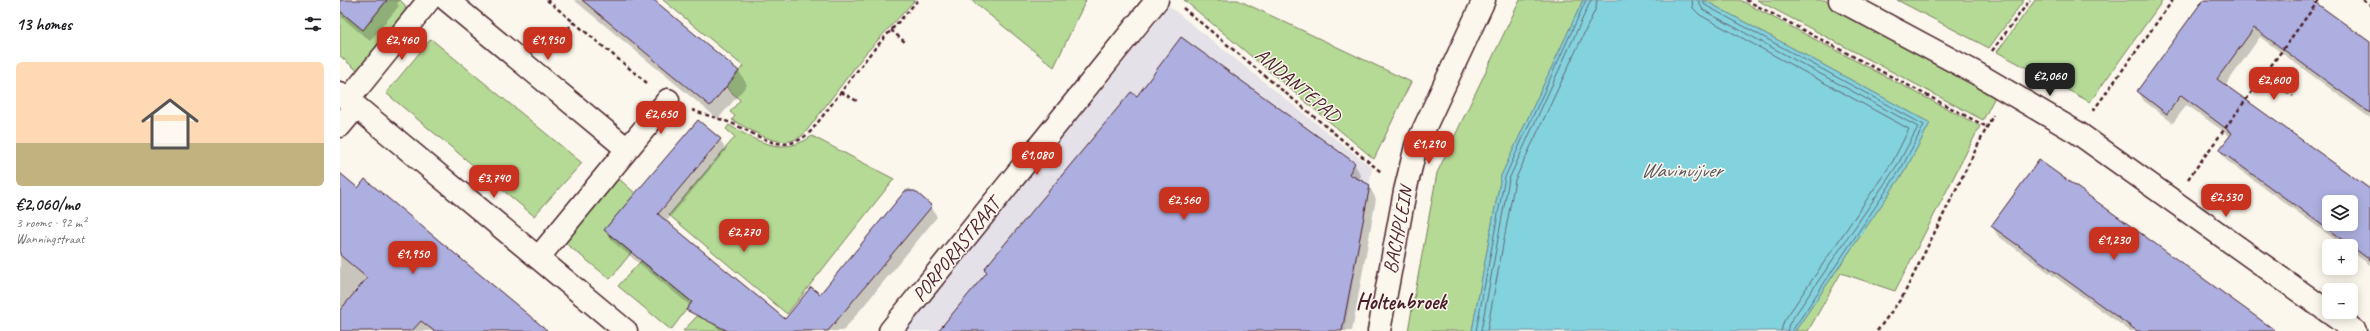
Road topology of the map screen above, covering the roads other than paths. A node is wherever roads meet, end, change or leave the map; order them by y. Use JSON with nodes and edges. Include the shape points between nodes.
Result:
{"nodes":[{"id":1,"x":429,"y":0,"type":"edge"},
{"id":2,"x":447,"y":0,"type":"edge"},
{"id":3,"x":1157,"y":0,"type":"edge"},
{"id":4,"x":1484,"y":0,"type":"edge"},
{"id":5,"x":1840,"y":0,"type":"edge"},
{"id":6,"x":348,"y":100,"type":"edge"},
{"id":7,"x":668,"y":100,"type":"road end"},
{"id":8,"x":340,"y":126,"type":"edge"},
{"id":9,"x":627,"y":149,"type":"junction"},
{"id":10,"x":538,"y":258,"type":"junction"},
{"id":11,"x":626,"y":331,"type":"edge"},
{"id":12,"x":890,"y":331,"type":"edge"},
{"id":13,"x":1379,"y":331,"type":"edge"},
{"id":14,"x":2355,"y":331,"type":"edge"}],
"edges":[{"from":1,"to":6,"type":"street"},
{"from":2,"to":9,"type":"street"},
{"from":3,"to":12,"type":"street","name":"PORPORASTRAAT"},
{"from":4,"to":13,"type":"street","name":"BACHPLEIN","via":[[1416,146]]},
{"from":5,"to":14,"type":"street","via":[[1976,73],[2078,133]]},
{"from":6,"to":8,"type":"street"},
{"from":6,"to":10,"type":"street"},
{"from":7,"to":9,"type":"street"},
{"from":9,"to":10,"type":"street"},
{"from":10,"to":11,"type":"street"}]}
